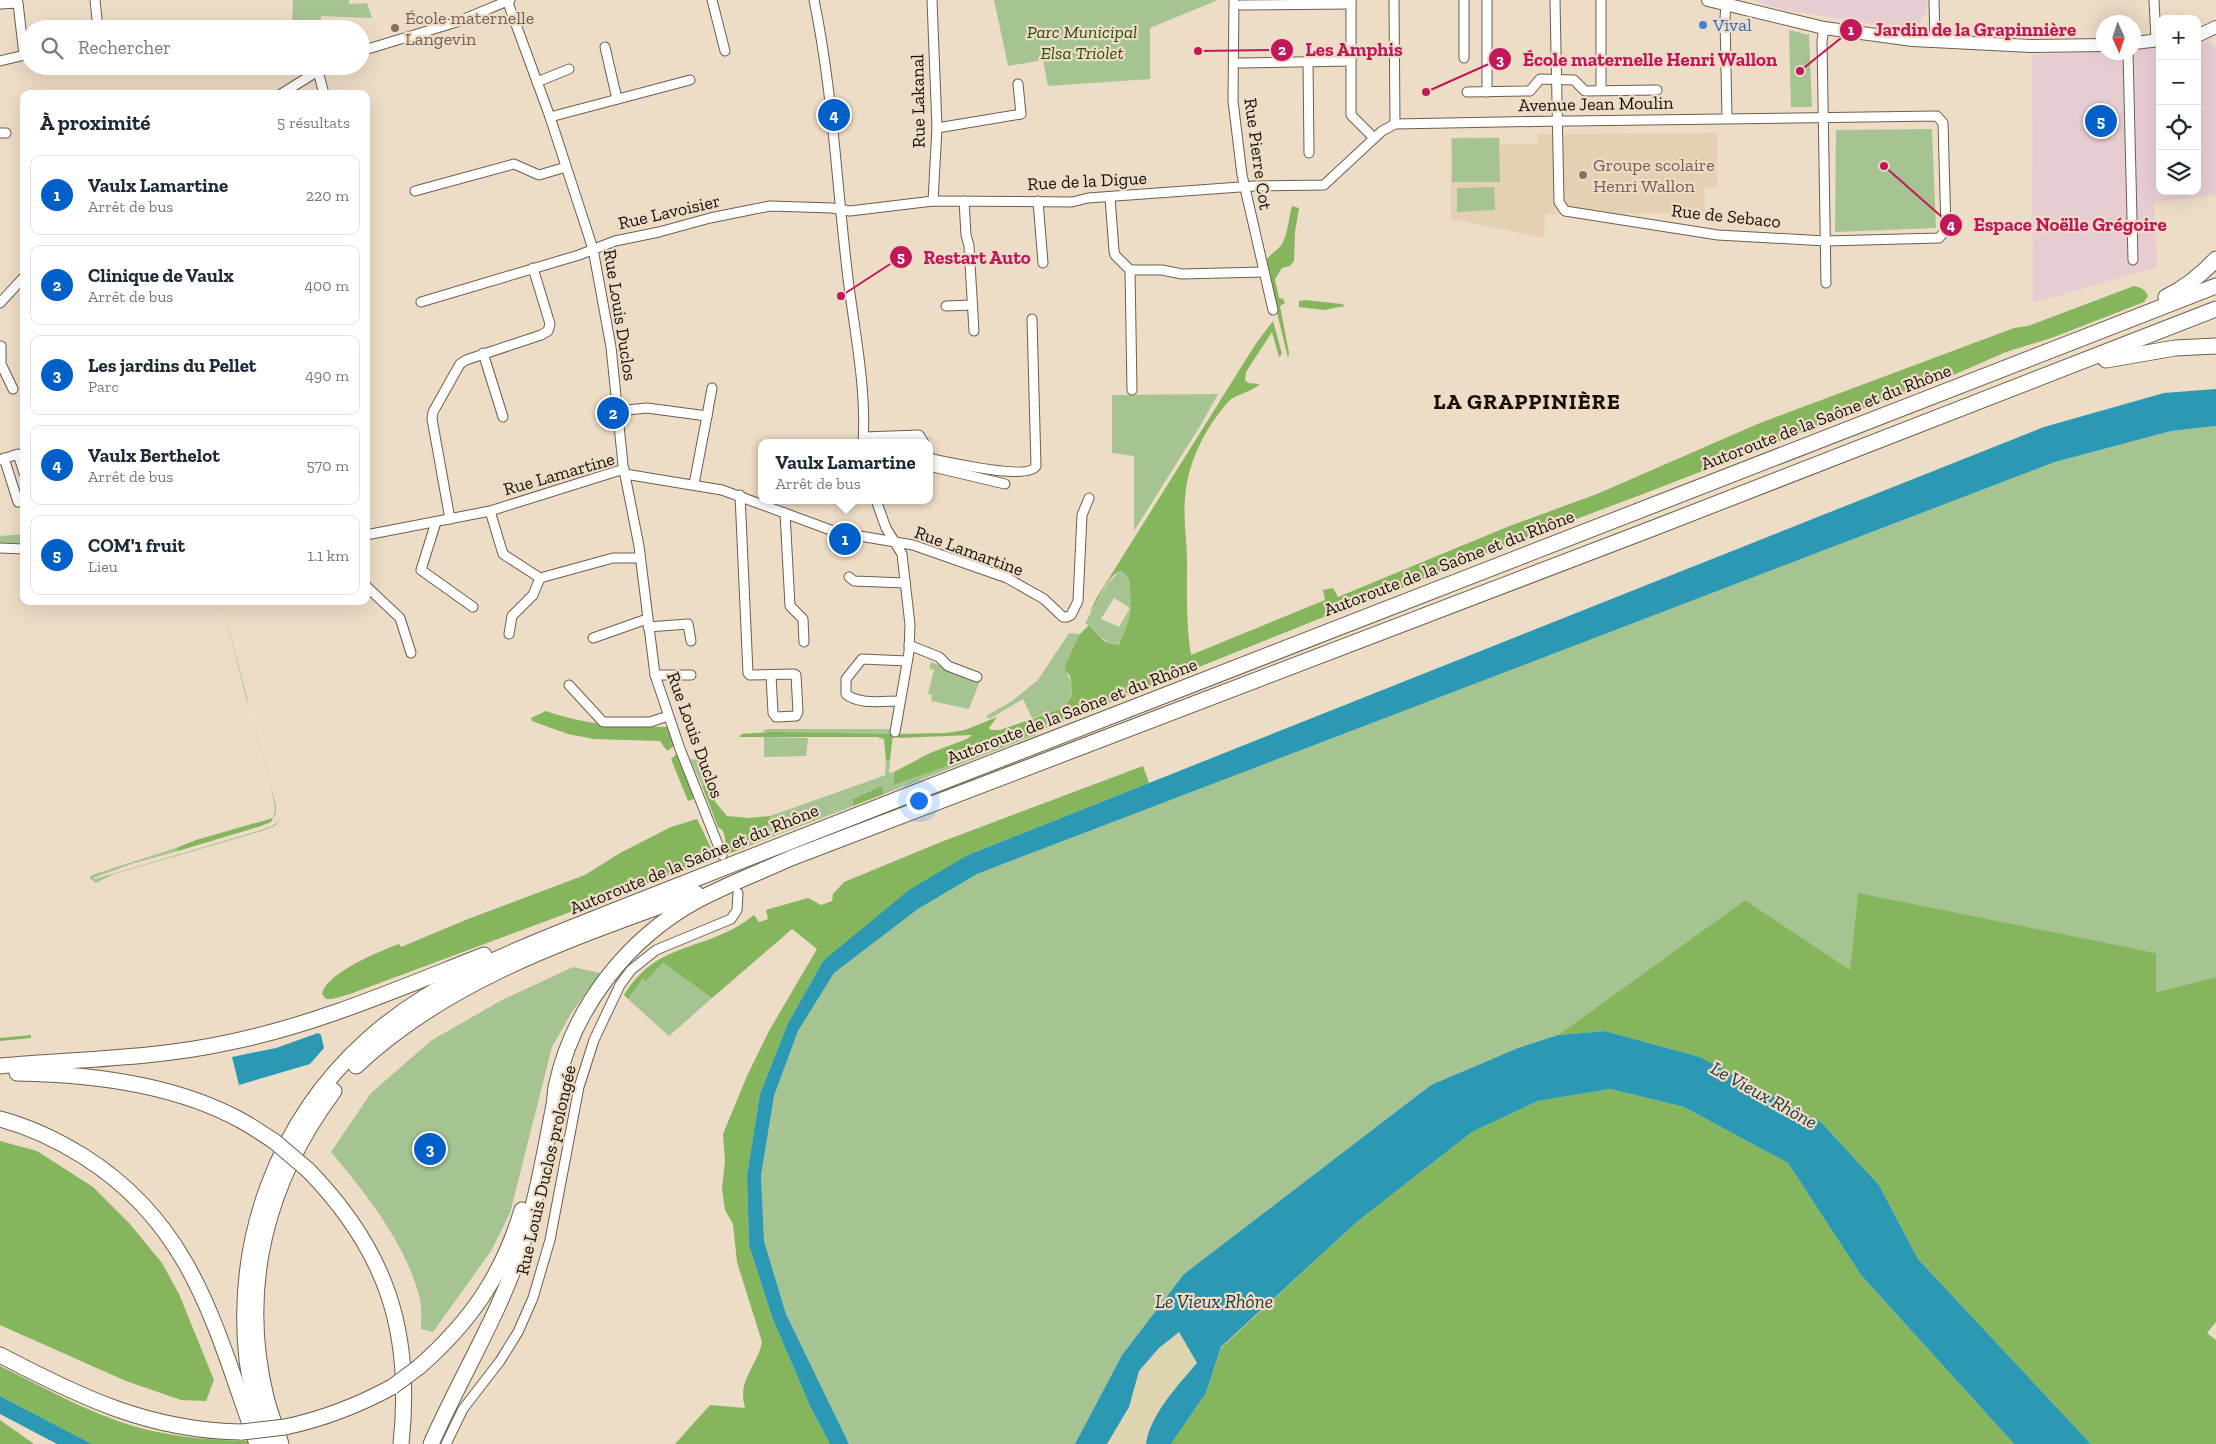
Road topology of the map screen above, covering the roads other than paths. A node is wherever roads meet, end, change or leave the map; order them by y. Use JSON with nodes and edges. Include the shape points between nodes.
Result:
{"nodes":[{"id":1,"x":95,"y":0,"type":"edge"},
{"id":2,"x":508,"y":0,"type":"edge"},
{"id":3,"x":712,"y":0,"type":"edge"},
{"id":4,"x":814,"y":0,"type":"edge"},
{"id":5,"x":932,"y":0,"type":"edge"},
{"id":6,"x":1394,"y":0,"type":"edge"},
{"id":7,"x":1464,"y":0,"type":"edge"},
{"id":8,"x":1487,"y":0,"type":"edge"},
{"id":9,"x":1555,"y":0,"type":"edge"},
{"id":10,"x":1601,"y":0,"type":"edge"},
{"id":11,"x":1708,"y":0,"type":"edge"},
{"id":12,"x":1934,"y":0,"type":"edge"},
{"id":13,"x":2154,"y":0,"type":"edge"},
{"id":14,"x":1238,"y":2,"type":"edge"},
{"id":15,"x":1351,"y":2,"type":"edge"},
{"id":16,"x":0,"y":4,"type":"edge"},
{"id":17,"x":1726,"y":5,"type":"junction"},
{"id":18,"x":21,"y":20,"type":"edge"},
{"id":19,"x":97,"y":20,"type":"edge"},
{"id":20,"x":2156,"y":20,"type":"edge"},
{"id":21,"x":2216,"y":27,"type":"edge"},
{"id":22,"x":1824,"y":28,"type":"junction"},
{"id":23,"x":2201,"y":34,"type":"edge"},
{"id":24,"x":2201,"y":37,"type":"edge"},
{"id":25,"x":2156,"y":40,"type":"edge"},
{"id":26,"x":2216,"y":40,"type":"edge"},
{"id":27,"x":1934,"y":42,"type":"junction"},
{"id":28,"x":2141,"y":42,"type":"edge"},
{"id":29,"x":2096,"y":45,"type":"edge"},
{"id":30,"x":606,"y":47,"type":"dead end"},
{"id":31,"x":370,"y":48,"type":"edge"},
{"id":32,"x":726,"y":51,"type":"dead end"},
{"id":33,"x":20,"y":56,"type":"edge"},
{"id":34,"x":1464,"y":58,"type":"dead end"},
{"id":35,"x":2128,"y":60,"type":"edge"},
{"id":36,"x":0,"y":61,"type":"edge"},
{"id":37,"x":1351,"y":61,"type":"junction"},
{"id":38,"x":1308,"y":62,"type":"junction"},
{"id":39,"x":1240,"y":63,"type":"dead end"},
{"id":40,"x":569,"y":69,"type":"dead end"},
{"id":41,"x":312,"y":75,"type":"edge"},
{"id":42,"x":319,"y":75,"type":"edge"},
{"id":43,"x":1557,"y":79,"type":"junction"},
{"id":44,"x":690,"y":80,"type":"dead end"},
{"id":45,"x":537,"y":82,"type":"junction"},
{"id":46,"x":1018,"y":84,"type":"dead end"},
{"id":47,"x":287,"y":90,"type":"edge"},
{"id":48,"x":323,"y":90,"type":"edge"},
{"id":49,"x":1601,"y":90,"type":"junction"},
{"id":50,"x":1657,"y":90,"type":"dead end"},
{"id":51,"x":1467,"y":92,"type":"dead end"},
{"id":52,"x":1487,"y":92,"type":"junction"},
{"id":53,"x":617,"y":99,"type":"junction"},
{"id":54,"x":550,"y":117,"type":"junction"},
{"id":55,"x":1824,"y":117,"type":"junction"},
{"id":56,"x":1726,"y":118,"type":"junction"},
{"id":57,"x":1941,"y":119,"type":"joint"},
{"id":58,"x":1558,"y":121,"type":"junction"},
{"id":59,"x":1395,"y":124,"type":"junction"},
{"id":60,"x":938,"y":128,"type":"junction"},
{"id":61,"x":1374,"y":138,"type":"junction"},
{"id":62,"x":1308,"y":153,"type":"dead end"},
{"id":63,"x":566,"y":167,"type":"junction"},
{"id":64,"x":1244,"y":187,"type":"junction"},
{"id":65,"x":414,"y":191,"type":"dead end"},
{"id":66,"x":1110,"y":197,"type":"junction"},
{"id":67,"x":933,"y":201,"type":"junction"},
{"id":68,"x":964,"y":201,"type":"junction"},
{"id":69,"x":1038,"y":201,"type":"junction"},
{"id":70,"x":841,"y":209,"type":"junction"},
{"id":71,"x":1826,"y":241,"type":"junction"},
{"id":72,"x":593,"y":249,"type":"junction"},
{"id":73,"x":2216,"y":259,"type":"edge"},
{"id":74,"x":2132,"y":260,"type":"dead end"},
{"id":75,"x":1043,"y":263,"type":"dead end"},
{"id":76,"x":533,"y":268,"type":"junction"},
{"id":77,"x":1130,"y":270,"type":"junction"},
{"id":78,"x":1263,"y":272,"type":"junction"},
{"id":79,"x":20,"y":281,"type":"edge"},
{"id":80,"x":1826,"y":283,"type":"dead end"},
{"id":81,"x":2216,"y":286,"type":"edge"},
{"id":82,"x":421,"y":302,"type":"dead end"},
{"id":83,"x":0,"y":303,"type":"edge"},
{"id":84,"x":972,"y":305,"type":"junction"},
{"id":85,"x":946,"y":306,"type":"dead end"},
{"id":86,"x":2216,"y":309,"type":"edge"},
{"id":87,"x":1273,"y":310,"type":"dead end"},
{"id":88,"x":2144,"y":314,"type":"junction"},
{"id":89,"x":1032,"y":318,"type":"dead end"},
{"id":90,"x":974,"y":331,"type":"dead end"},
{"id":91,"x":0,"y":346,"type":"edge"},
{"id":92,"x":2216,"y":346,"type":"edge"},
{"id":93,"x":483,"y":353,"type":"junction"},
{"id":94,"x":2077,"y":363,"type":"junction"},
{"id":95,"x":1,"y":365,"type":"edge"},
{"id":96,"x":712,"y":388,"type":"dead end"},
{"id":97,"x":13,"y":389,"type":"dead end"},
{"id":98,"x":1132,"y":390,"type":"dead end"},
{"id":99,"x":617,"y":411,"type":"junction"},
{"id":100,"x":707,"y":416,"type":"junction"},
{"id":101,"x":503,"y":417,"type":"dead end"},
{"id":102,"x":864,"y":439,"type":"edge"},
{"id":103,"x":875,"y":439,"type":"edge"},
{"id":104,"x":922,"y":439,"type":"edge"},
{"id":105,"x":2,"y":459,"type":"edge"},
{"id":106,"x":933,"y":459,"type":"edge"},
{"id":107,"x":20,"y":460,"type":"edge"},
{"id":108,"x":933,"y":467,"type":"edge"},
{"id":109,"x":624,"y":472,"type":"junction"},
{"id":110,"x":694,"y":484,"type":"junction"},
{"id":111,"x":1005,"y":484,"type":"dead end"},
{"id":112,"x":740,"y":495,"type":"junction"},
{"id":113,"x":1089,"y":498,"type":"dead end"},
{"id":114,"x":20,"y":501,"type":"edge"},
{"id":115,"x":758,"y":502,"type":"edge"},
{"id":116,"x":762,"y":504,"type":"edge"},
{"id":117,"x":877,"y":504,"type":"edge"},
{"id":118,"x":490,"y":511,"type":"junction"},
{"id":119,"x":784,"y":513,"type":"junction"},
{"id":120,"x":450,"y":519,"type":"junction"},
{"id":121,"x":436,"y":522,"type":"junction"},
{"id":122,"x":370,"y":534,"type":"edge"},
{"id":123,"x":895,"y":543,"type":"junction"},
{"id":124,"x":0,"y":548,"type":"edge"},
{"id":125,"x":20,"y":549,"type":"edge"},
{"id":126,"x":640,"y":558,"type":"junction"},
{"id":127,"x":849,"y":577,"type":"dead end"},
{"id":128,"x":540,"y":578,"type":"junction"},
{"id":129,"x":905,"y":584,"type":"junction"},
{"id":130,"x":370,"y":590,"type":"edge"},
{"id":131,"x":473,"y":607,"type":"dead end"},
{"id":132,"x":647,"y":623,"type":"junction"},
{"id":133,"x":508,"y":634,"type":"dead end"},
{"id":134,"x":593,"y":638,"type":"dead end"},
{"id":135,"x":691,"y":640,"type":"dead end"},
{"id":136,"x":804,"y":642,"type":"dead end"},
{"id":137,"x":909,"y":645,"type":"junction"},
{"id":138,"x":411,"y":653,"type":"dead end"},
{"id":139,"x":908,"y":661,"type":"junction"},
{"id":140,"x":691,"y":675,"type":"dead end"},
{"id":141,"x":770,"y":675,"type":"junction"},
{"id":142,"x":655,"y":676,"type":"junction"},
{"id":143,"x":977,"y":678,"type":"dead end"},
{"id":144,"x":570,"y":685,"type":"dead end"},
{"id":145,"x":899,"y":702,"type":"junction"},
{"id":146,"x":668,"y":716,"type":"junction"},
{"id":147,"x":895,"y":732,"type":"dead end"},
{"id":148,"x":722,"y":855,"type":"dead end"},
{"id":149,"x":791,"y":858,"type":"junction"},
{"id":150,"x":738,"y":893,"type":"dead end"},
{"id":151,"x":513,"y":952,"type":"junction"},
{"id":152,"x":0,"y":1066,"type":"edge"},
{"id":153,"x":0,"y":1073,"type":"edge"},
{"id":154,"x":0,"y":1119,"type":"edge"},
{"id":155,"x":527,"y":1210,"type":"junction"},
{"id":156,"x":0,"y":1355,"type":"edge"},
{"id":157,"x":257,"y":1444,"type":"edge"},
{"id":158,"x":266,"y":1444,"type":"edge"},
{"id":159,"x":281,"y":1444,"type":"edge"},
{"id":160,"x":401,"y":1444,"type":"edge"},
{"id":161,"x":431,"y":1444,"type":"edge"},
{"id":162,"x":446,"y":1444,"type":"edge"}],
"edges":[{"from":1,"to":19,"type":"street"},
{"from":2,"to":31,"type":"street","via":[[457,22]]},
{"from":2,"to":45,"type":"street","name":"Rue Louis Duclos"},
{"from":3,"to":32,"type":"street"},
{"from":4,"to":70,"type":"street","via":[[822,39]]},
{"from":5,"to":60,"type":"street","name":"Rue Lakanal"},
{"from":6,"to":59,"type":"street"},
{"from":7,"to":34,"type":"street"},
{"from":8,"to":52,"type":"street"},
{"from":9,"to":43,"type":"street","name":"Rue de Sebaco"},
{"from":10,"to":49,"type":"street"},
{"from":11,"to":17,"type":"street"},
{"from":12,"to":27,"type":"street"},
{"from":13,"to":20,"type":"street"},
{"from":14,"to":15,"type":"street"},
{"from":14,"to":64,"type":"street","name":"Rue Pierre Cot","via":[[1233,102]]},
{"from":15,"to":37,"type":"street"},
{"from":16,"to":18,"type":"street","via":[[18,3]]},
{"from":17,"to":22,"type":"street"},
{"from":17,"to":56,"type":"street"},
{"from":21,"to":23,"type":"street"},
{"from":22,"to":27,"type":"street"},
{"from":22,"to":55,"type":"street"},
{"from":24,"to":26,"type":"street"},
{"from":25,"to":28,"type":"street"},
{"from":27,"to":29,"type":"street"},
{"from":30,"to":53,"type":"street"},
{"from":33,"to":36,"type":"street"},
{"from":35,"to":74,"type":"street"},
{"from":37,"to":38,"type":"street"},
{"from":37,"to":61,"type":"street","via":[[1351,115]]},
{"from":38,"to":39,"type":"street"},
{"from":38,"to":62,"type":"street"},
{"from":40,"to":45,"type":"street"},
{"from":41,"to":47,"type":"street"},
{"from":42,"to":48,"type":"street"},
{"from":43,"to":49,"type":"street","via":[[1574,80],[1585,91]]},
{"from":43,"to":52,"type":"street","via":[[1540,79],[1530,91]]},
{"from":43,"to":58,"type":"street","name":"Rue de Sebaco"},
{"from":44,"to":53,"type":"street"},
{"from":45,"to":54,"type":"street","name":"Rue Louis Duclos"},
{"from":46,"to":60,"type":"street","via":[[1022,114]]},
{"from":49,"to":50,"type":"street"},
{"from":51,"to":52,"type":"street"},
{"from":53,"to":54,"type":"street"},
{"from":54,"to":63,"type":"street","name":"Rue Louis Duclos"},
{"from":55,"to":56,"type":"street","name":"Avenue Jean Moulin"},
{"from":55,"to":57,"type":"street","name":"Avenue Jean Moulin","via":[[1937,116]]},
{"from":55,"to":71,"type":"street"},
{"from":56,"to":58,"type":"street","name":"Avenue Jean Moulin"},
{"from":57,"to":71,"type":"street","name":"Rue de Sebaco","via":[[1944,126],[1946,230],[1943,235],[1939,238]]},
{"from":58,"to":59,"type":"street","name":"Avenue Jean Moulin"},
{"from":58,"to":71,"type":"street","name":"Rue de Sebaco","via":[[1559,202],[1565,211],[1718,235]]},
{"from":59,"to":61,"type":"street"},
{"from":60,"to":67,"type":"street","name":"Rue Lakanal"},
{"from":61,"to":64,"type":"street","via":[[1324,186]]},
{"from":63,"to":65,"type":"street","via":[[539,175],[514,164]]},
{"from":63,"to":72,"type":"street","name":"Rue Louis Duclos"},
{"from":64,"to":66,"type":"street","name":"Rue de la Digue"},
{"from":64,"to":78,"type":"street","name":"Rue Pierre Cot"},
{"from":66,"to":69,"type":"street","name":"Rue de la Digue","via":[[1072,202]]},
{"from":66,"to":77,"type":"street","via":[[1115,255]]},
{"from":67,"to":68,"type":"street","name":"Rue de la Digue"},
{"from":67,"to":70,"type":"street","name":"Rue Lavoisier","via":[[863,211]]},
{"from":68,"to":69,"type":"street","name":"Rue de la Digue"},
{"from":68,"to":84,"type":"street","via":[[966,235],[970,246]]},
{"from":69,"to":75,"type":"street"},
{"from":70,"to":72,"type":"street","name":"Rue Lavoisier","via":[[770,206],[615,241]]},
{"from":70,"to":102,"type":"street","via":[[852,316],[862,374]]},
{"from":71,"to":80,"type":"street"},
{"from":72,"to":76,"type":"street","name":"Rue Lavoisier"},
{"from":72,"to":99,"type":"street","name":"Rue Louis Duclos","via":[[611,347]]},
{"from":73,"to":88,"type":"highway","via":[[2203,273]]},
{"from":76,"to":82,"type":"street","name":"Rue Lavoisier"},
{"from":76,"to":93,"type":"street","via":[[550,324],[548,331]]},
{"from":77,"to":78,"type":"street","via":[[1182,274]]},
{"from":77,"to":98,"type":"street"},
{"from":78,"to":87,"type":"street","name":"Rue Pierre Cot"},
{"from":79,"to":83,"type":"street"},
{"from":81,"to":88,"type":"highway","name":"Autoroute de la Saône et du Rhône"},
{"from":84,"to":85,"type":"street"},
{"from":84,"to":90,"type":"street"},
{"from":86,"to":94,"type":"highway","name":"Autoroute de la Saône et du Rhône"},
{"from":88,"to":151,"type":"highway","name":"Autoroute de la Saône et du Rhône","via":[[788,841]]},
{"from":89,"to":106,"type":"street","via":[[1034,470],[1012,472]]},
{"from":91,"to":95,"type":"street"},
{"from":92,"to":94,"type":"highway","via":[[2175,348]]},
{"from":93,"to":101,"type":"street"},
{"from":93,"to":120,"type":"street","via":[[460,364],[433,412],[433,431]]},
{"from":94,"to":149,"type":"highway","name":"Autoroute de la Saône et du Rhône"},
{"from":95,"to":97,"type":"street"},
{"from":96,"to":100,"type":"street"},
{"from":99,"to":100,"type":"street","via":[[647,408]]},
{"from":99,"to":109,"type":"street","name":"Rue Louis Duclos"},
{"from":100,"to":110,"type":"street"},
{"from":103,"to":104,"type":"street","via":[[919,435]]},
{"from":105,"to":107,"type":"street","via":[[18,454]]},
{"from":105,"to":114,"type":"street"},
{"from":108,"to":111,"type":"street"},
{"from":109,"to":110,"type":"street","name":"Rue Lamartine"},
{"from":109,"to":118,"type":"street","name":"Rue Lamartine"},
{"from":109,"to":126,"type":"street","name":"Rue Louis Duclos"},
{"from":110,"to":112,"type":"street","name":"Rue Lamartine"},
{"from":112,"to":115,"type":"street","name":"Rue Lamartine"},
{"from":112,"to":141,"type":"street","via":[[748,673]]},
{"from":113,"to":123,"type":"street","name":"Rue Lamartine","via":[[1082,514],[1078,601],[1071,615],[1063,617],[1044,599],[1007,578],[913,546]]},
{"from":116,"to":119,"type":"street","name":"Rue Lamartine"},
{"from":117,"to":123,"type":"street"},
{"from":118,"to":120,"type":"street","name":"Rue Lamartine"},
{"from":118,"to":128,"type":"street","via":[[502,554]]},
{"from":119,"to":123,"type":"street","name":"Rue Lamartine","via":[[836,532]]},
{"from":119,"to":136,"type":"street","via":[[790,606],[803,619]]},
{"from":120,"to":121,"type":"street","name":"Rue Lamartine"},
{"from":121,"to":122,"type":"street","name":"Rue Lamartine"},
{"from":121,"to":131,"type":"street","via":[[421,570]]},
{"from":123,"to":129,"type":"street","via":[[902,554]]},
{"from":124,"to":125,"type":"street"},
{"from":126,"to":128,"type":"street","via":[[613,558]]},
{"from":126,"to":132,"type":"street","name":"Rue Louis Duclos"},
{"from":127,"to":129,"type":"street","via":[[854,581]]},
{"from":128,"to":133,"type":"street","via":[[533,595],[512,616]]},
{"from":129,"to":137,"type":"street"},
{"from":130,"to":138,"type":"street","via":[[400,618]]},
{"from":132,"to":134,"type":"street"},
{"from":132,"to":135,"type":"street","via":[[688,624]]},
{"from":132,"to":142,"type":"street","name":"Rue Louis Duclos"},
{"from":137,"to":139,"type":"street"},
{"from":137,"to":143,"type":"street"},
{"from":139,"to":145,"type":"street"},
{"from":139,"to":145,"type":"street","via":[[862,660],[846,679],[846,694],[851,698]]},
{"from":140,"to":142,"type":"street"},
{"from":141,"to":141,"type":"street","via":[[796,675],[796,716],[776,717],[773,713]]},
{"from":142,"to":146,"type":"street","name":"Rue Louis Duclos"},
{"from":144,"to":146,"type":"street","via":[[603,722],[650,722]]},
{"from":145,"to":147,"type":"street"},
{"from":146,"to":148,"type":"street","name":"Rue Louis Duclos"},
{"from":149,"to":155,"type":"highway","name":"Autoroute de la Saône et du Rhône","via":[[699,900],[667,919],[642,939],[605,980],[575,1031],[550,1102]]},
{"from":149,"to":159,"type":"highway","via":[[489,974],[404,1025],[372,1050],[337,1086],[287,1168],[260,1256],[256,1323],[259,1360],[266,1397]]},
{"from":150,"to":162,"type":"street","name":"Rue Louis Duclos prolongée","via":[[737,910],[731,919],[656,950],[620,985],[594,1040],[579,1087],[550,1240],[534,1298],[518,1332],[463,1409]]},
{"from":151,"to":152,"type":"highway","via":[[492,952],[333,1014],[226,1044],[145,1055]]},
{"from":151,"to":158,"type":"highway","name":"Autoroute de la Saône et du Rhône","via":[[437,989],[399,1014],[367,1041],[314,1100],[277,1161],[252,1239],[245,1292],[248,1368]]},
{"from":153,"to":160,"type":"highway","bridge":true,"via":[[71,1076],[164,1091],[216,1108],[243,1121],[308,1170],[347,1213],[385,1284],[403,1360]]},
{"from":154,"to":157,"type":"highway","via":[[38,1132],[99,1166],[142,1203],[162,1226],[183,1256],[205,1300]]},
{"from":155,"to":156,"type":"highway","bridge":true,"via":[[482,1299],[446,1344],[392,1387],[337,1414],[285,1427],[242,1432],[164,1424],[79,1394]]},
{"from":155,"to":161,"type":"highway","via":[[511,1276]]}]}
